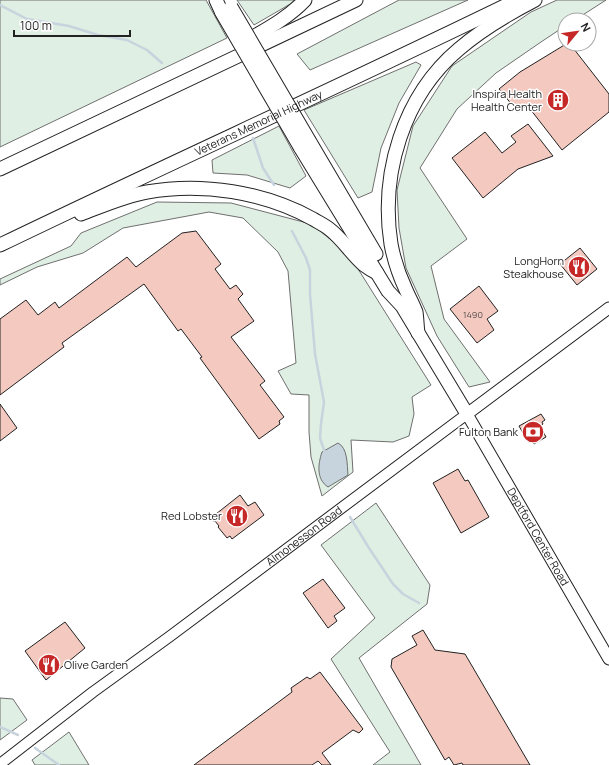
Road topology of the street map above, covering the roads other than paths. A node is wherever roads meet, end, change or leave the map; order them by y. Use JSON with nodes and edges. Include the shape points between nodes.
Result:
{"nodes":[{"id":1,"x":216,"y":0,"type":"edge"},
{"id":2,"x":305,"y":0,"type":"edge"},
{"id":3,"x":356,"y":0,"type":"edge"},
{"id":4,"x":517,"y":0,"type":"edge"},
{"id":5,"x":535,"y":0,"type":"edge"},
{"id":6,"x":227,"y":7,"type":"edge"},
{"id":7,"x":205,"y":71,"type":"junction"},
{"id":8,"x":305,"y":144,"type":"junction"},
{"id":9,"x":0,"y":169,"type":"edge"},
{"id":10,"x":0,"y":245,"type":"edge"},
{"id":11,"x":0,"y":249,"type":"edge"},
{"id":12,"x":377,"y":273,"type":"junction"},
{"id":13,"x":402,"y":306,"type":"junction"},
{"id":14,"x":609,"y":308,"type":"edge"},
{"id":15,"x":418,"y":333,"type":"junction"},
{"id":16,"x":467,"y":414,"type":"junction"},
{"id":17,"x":609,"y":659,"type":"edge"},
{"id":18,"x":0,"y":764,"type":"edge"}],
"edges":[{"from":1,"to":6,"type":"highway"},
{"from":2,"to":7,"type":"highway","via":[[270,27],[222,55]]},
{"from":3,"to":7,"type":"highway"},
{"from":4,"to":10,"type":"highway","name":"Veterans Memorial Highway"},
{"from":5,"to":15,"type":"highway","via":[[475,37],[446,62],[431,79],[411,111],[397,146],[388,198],[391,244],[396,266],[416,312]]},
{"from":6,"to":8,"type":"highway","bridge":true},
{"from":7,"to":9,"type":"highway"},
{"from":8,"to":12,"type":"highway"},
{"from":8,"to":13,"type":"highway","via":[[395,286]]},
{"from":11,"to":12,"type":"highway","via":[[126,197],[147,192],[190,188],[234,192],[286,206],[328,228],[365,266]]},
{"from":12,"to":13,"type":"highway","via":[[388,291]]},
{"from":13,"to":15,"type":"highway"},
{"from":14,"to":16,"type":"main road","name":"Almonesson Road"},
{"from":15,"to":16,"type":"highway"},
{"from":16,"to":17,"type":"main road","name":"Deptford Center Road"},
{"from":16,"to":18,"type":"street","name":"Almonesson Road"}]}
